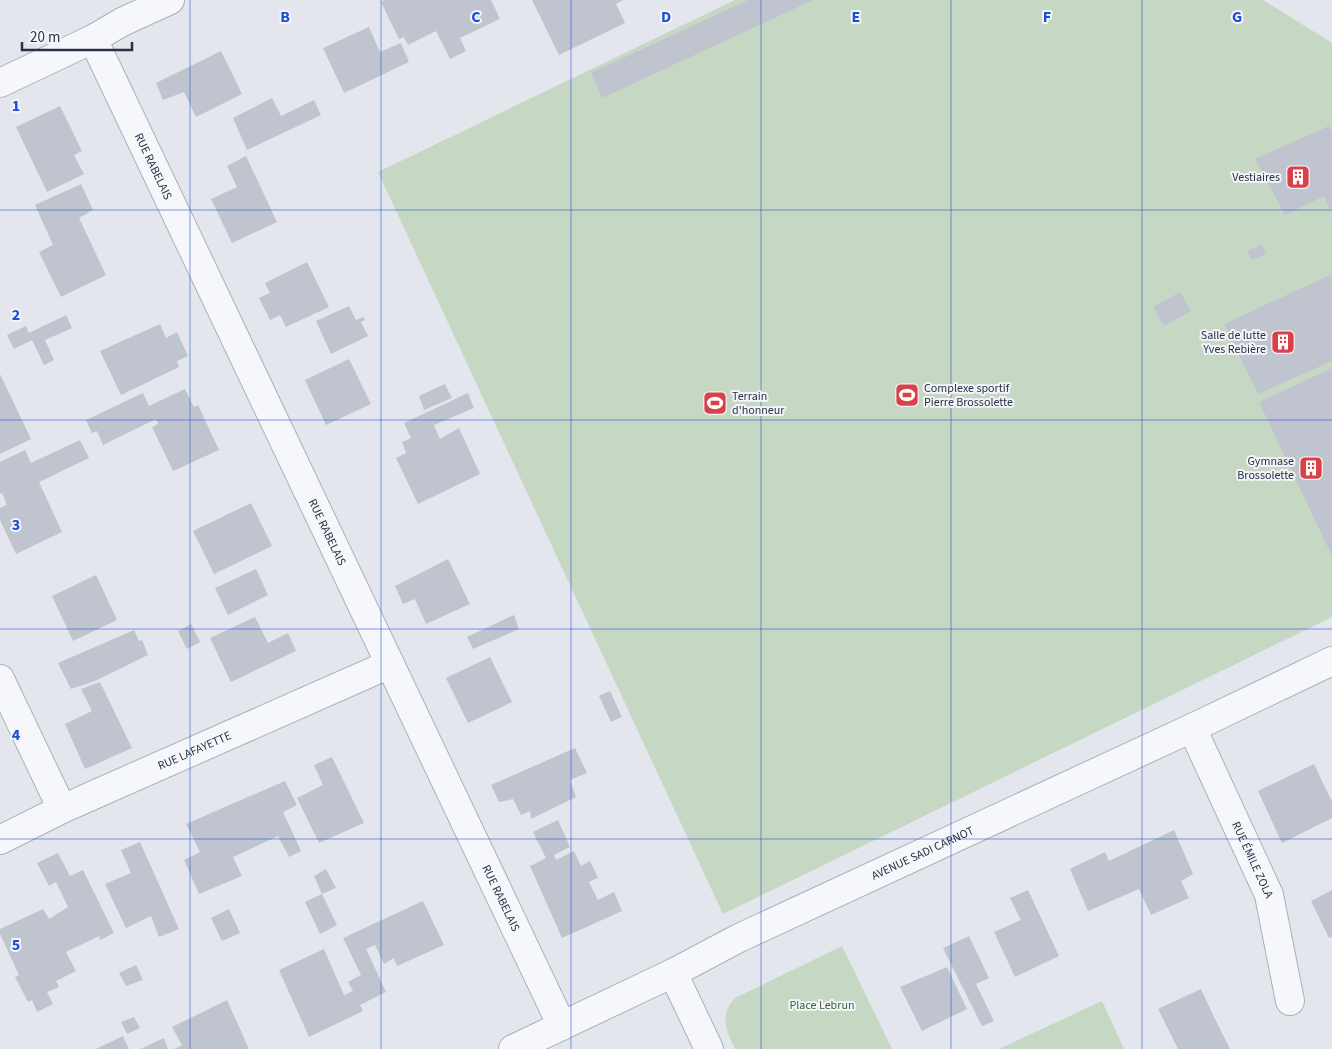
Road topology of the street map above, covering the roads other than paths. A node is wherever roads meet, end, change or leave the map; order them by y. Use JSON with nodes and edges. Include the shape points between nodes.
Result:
{"nodes":[{"id":1,"x":170,"y":0,"type":"edge"},
{"id":2,"x":93,"y":39,"type":"junction"},
{"id":3,"x":0,"y":83,"type":"edge"},
{"id":4,"x":1332,"y":660,"type":"edge"},
{"id":5,"x":390,"y":664,"type":"junction"},
{"id":6,"x":0,"y":680,"type":"edge"},
{"id":7,"x":1192,"y":728,"type":"junction"},
{"id":8,"x":62,"y":809,"type":"junction"},
{"id":9,"x":0,"y":840,"type":"edge"},
{"id":10,"x":673,"y":973,"type":"junction"},
{"id":11,"x":1290,"y":1001,"type":"dead end"},
{"id":12,"x":562,"y":1026,"type":"junction"},
{"id":13,"x":513,"y":1049,"type":"edge"},
{"id":14,"x":709,"y":1049,"type":"edge"}],
"edges":[{"from":1,"to":2,"type":"street"},
{"from":2,"to":3,"type":"street"},
{"from":2,"to":5,"type":"street","name":"RUE RABELAIS"},
{"from":4,"to":7,"type":"street","name":"AVENUE SADI CARNOT"},
{"from":5,"to":8,"type":"street","name":"RUE LAFAYETTE"},
{"from":5,"to":12,"type":"street","name":"RUE RABELAIS"},
{"from":6,"to":8,"type":"street"},
{"from":7,"to":10,"type":"street","name":"AVENUE SADI CARNOT","via":[[739,938]]},
{"from":7,"to":11,"type":"street","name":"RUE ÉMILE ZOLA","via":[[1269,895]]},
{"from":8,"to":9,"type":"street","name":"RUE LAFAYETTE"},
{"from":10,"to":12,"type":"street","name":"AVENUE SADI CARNOT"},
{"from":10,"to":14,"type":"street"},
{"from":12,"to":13,"type":"street","name":"AVENUE SADI CARNOT"}]}
